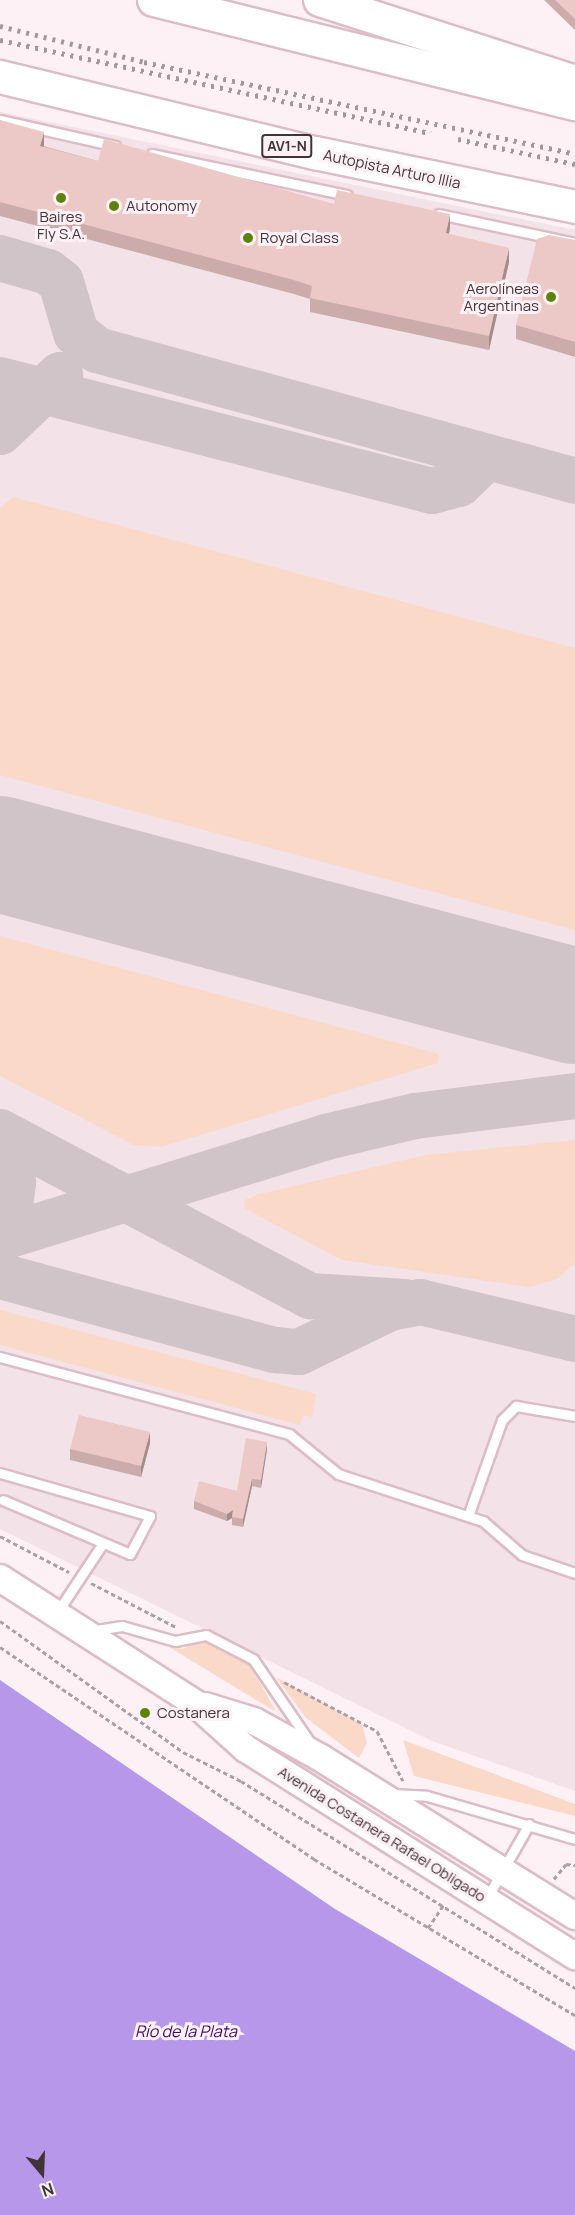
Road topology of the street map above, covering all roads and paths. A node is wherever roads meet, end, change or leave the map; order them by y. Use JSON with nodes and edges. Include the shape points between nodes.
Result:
{"nodes":[{"id":1,"x":154,"y":0,"type":"edge"},
{"id":2,"x":320,"y":0,"type":"edge"},
{"id":3,"x":0,"y":77,"type":"edge"},
{"id":4,"x":575,"y":82,"type":"edge"},
{"id":5,"x":575,"y":104,"type":"edge"},
{"id":6,"x":0,"y":120,"type":"edge"},
{"id":7,"x":133,"y":150,"type":"edge"},
{"id":8,"x":145,"y":152,"type":"edge"},
{"id":9,"x":356,"y":197,"type":"edge"},
{"id":10,"x":575,"y":207,"type":"edge"},
{"id":11,"x":425,"y":211,"type":"edge"},
{"id":12,"x":575,"y":243,"type":"edge"},
{"id":13,"x":0,"y":1357,"type":"edge"},
{"id":14,"x":575,"y":1416,"type":"edge"},
{"id":15,"x":0,"y":1473,"type":"edge"},
{"id":16,"x":3,"y":1500,"type":"dead end"},
{"id":17,"x":468,"y":1516,"type":"junction"},
{"id":18,"x":0,"y":1536,"type":"edge"},
{"id":19,"x":103,"y":1543,"type":"junction"},
{"id":20,"x":575,"y":1574,"type":"edge"},
{"id":21,"x":0,"y":1578,"type":"edge"},
{"id":22,"x":80,"y":1578,"type":"junction"},
{"id":23,"x":56,"y":1614,"type":"junction"},
{"id":24,"x":0,"y":1622,"type":"edge"},
{"id":25,"x":85,"y":1632,"type":"junction"},
{"id":26,"x":191,"y":1634,"type":"junction"},
{"id":27,"x":0,"y":1647,"type":"edge"},
{"id":28,"x":259,"y":1668,"type":"junction"},
{"id":29,"x":196,"y":1704,"type":"junction"},
{"id":30,"x":321,"y":1758,"type":"junction"},
{"id":31,"x":381,"y":1793,"type":"junction"},
{"id":32,"x":427,"y":1796,"type":"junction"},
{"id":33,"x":529,"y":1824,"type":"junction"},
{"id":34,"x":575,"y":1839,"type":"edge"},
{"id":35,"x":575,"y":1865,"type":"edge"},
{"id":36,"x":502,"y":1871,"type":"junction"},
{"id":37,"x":545,"y":1875,"type":"dead end"},
{"id":38,"x":553,"y":1880,"type":"junction"},
{"id":39,"x":560,"y":1885,"type":"dead end"},
{"id":40,"x":486,"y":1900,"type":"junction"},
{"id":41,"x":444,"y":1904,"type":"junction"},
{"id":42,"x":575,"y":1916,"type":"edge"},
{"id":43,"x":428,"y":1929,"type":"junction"},
{"id":44,"x":575,"y":1956,"type":"edge"},
{"id":45,"x":575,"y":1988,"type":"edge"},
{"id":46,"x":575,"y":2015,"type":"edge"}],
"edges":[{"from":1,"to":5,"type":"highway"},
{"from":2,"to":4,"type":"highway"},
{"from":3,"to":10,"type":"highway","name":"Autopista Arturo Illia","number":"AV1-N","via":[[303,150]]},
{"from":6,"to":7,"type":"lane"},
{"from":8,"to":9,"type":"lane"},
{"from":11,"to":12,"type":"lane"},
{"from":13,"to":17,"type":"lane","via":[[289,1434],[338,1474]]},
{"from":14,"to":17,"type":"lane","via":[[516,1406],[502,1420]]},
{"from":15,"to":19,"type":"lane","via":[[150,1516],[130,1554]]},
{"from":16,"to":19,"type":"lane"},
{"from":17,"to":20,"type":"lane","via":[[483,1521],[522,1555]]},
{"from":18,"to":22,"type":"path"},
{"from":19,"to":22,"type":"lane"},
{"from":21,"to":23,"type":"main road","name":"Avenida Costanera Rafael Obligado"},
{"from":22,"to":23,"type":"lane"},
{"from":22,"to":26,"type":"path"},
{"from":23,"to":25,"type":"main road","name":"Avenida Costanera Rafael Obligado"},
{"from":24,"to":41,"type":"path","via":[[173,1746]]},
{"from":25,"to":26,"type":"lane","via":[[122,1626],[175,1641]]},
{"from":25,"to":29,"type":"main road","name":"Avenida Costanera Rafael Obligado"},
{"from":26,"to":28,"type":"lane","via":[[206,1635],[249,1657]]},
{"from":27,"to":43,"type":"path","via":[[314,1859]]},
{"from":28,"to":30,"type":"lane"},
{"from":28,"to":32,"type":"path","via":[[377,1731],[400,1779]]},
{"from":29,"to":30,"type":"main road","name":"Avenida Costanera Rafael Obligado","via":[[254,1721]]},
{"from":29,"to":40,"type":"main road","name":"Avenida Costanera Rafael Obligado","via":[[246,1749]]},
{"from":30,"to":31,"type":"main road","name":"Avenida Costanera Rafael Obligado"},
{"from":31,"to":32,"type":"lane"},
{"from":31,"to":36,"type":"main road","name":"Avenida Costanera Rafael Obligado"},
{"from":32,"to":33,"type":"lane"},
{"from":33,"to":34,"type":"lane"},
{"from":33,"to":36,"type":"lane"},
{"from":35,"to":38,"type":"path","via":[[566,1864]]},
{"from":36,"to":40,"type":"lane"},
{"from":36,"to":42,"type":"main road","name":"Avenida Costanera Rafael Obligado"},
{"from":37,"to":38,"type":"path"},
{"from":38,"to":39,"type":"path"},
{"from":40,"to":44,"type":"main road","name":"Avenida Costanera Rafael Obligado"},
{"from":41,"to":43,"type":"path"},
{"from":41,"to":45,"type":"path"},
{"from":43,"to":46,"type":"path"}]}
